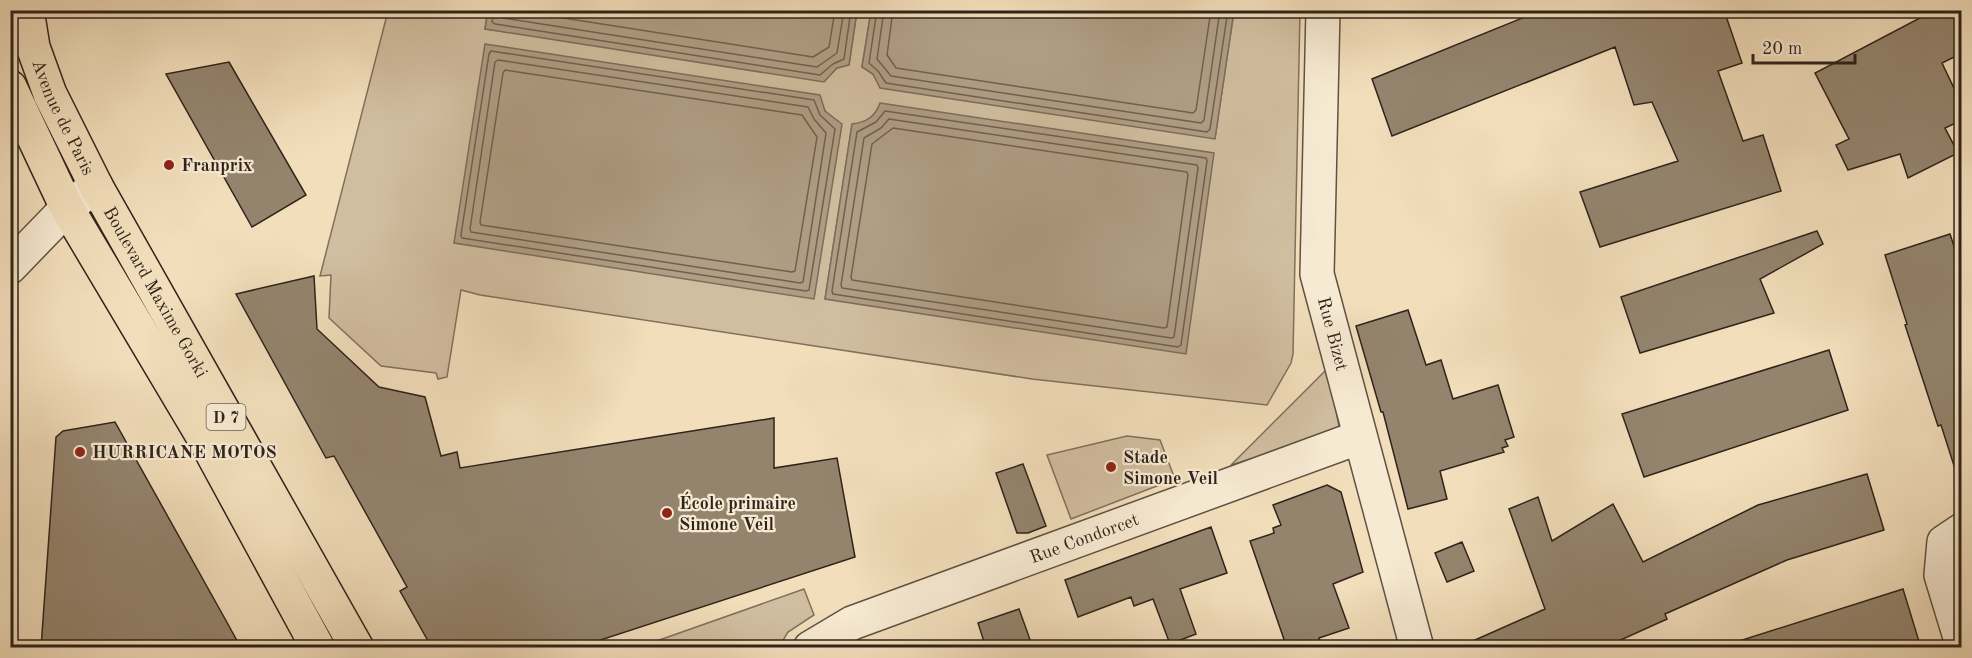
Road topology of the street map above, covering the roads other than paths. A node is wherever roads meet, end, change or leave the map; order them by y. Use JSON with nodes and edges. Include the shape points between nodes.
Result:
{"nodes":[{"id":1,"x":27,"y":10,"type":"edge"},
{"id":2,"x":1323,"y":10,"type":"edge"},
{"id":3,"x":10,"y":87,"type":"edge"},
{"id":4,"x":96,"y":186,"type":"junction"},
{"id":5,"x":67,"y":208,"type":"junction"},
{"id":6,"x":10,"y":267,"type":"edge"},
{"id":7,"x":1360,"y":437,"type":"junction"},
{"id":8,"x":1962,"y":530,"type":"edge"},
{"id":9,"x":1962,"y":644,"type":"edge"},
{"id":10,"x":318,"y":648,"type":"edge"},
{"id":11,"x":357,"y":648,"type":"edge"},
{"id":12,"x":810,"y":648,"type":"edge"},
{"id":13,"x":1417,"y":648,"type":"edge"}],
"edges":[{"from":1,"to":4,"type":"main road","name":"Avenue de Paris","number":"D 7","via":[[33,47],[50,94]]},
{"from":2,"to":7,"type":"street","name":"Rue Bizet","via":[[1317,274]]},
{"from":3,"to":5,"type":"main road","name":"Avenue de Paris","number":"D 7"},
{"from":4,"to":5,"type":"street","name":"Avenue de Paris"},
{"from":4,"to":11,"type":"main road","name":"Boulevard Maxime Gorki","number":"D 7"},
{"from":5,"to":6,"type":"street","name":"Avenue de Paris"},
{"from":5,"to":10,"type":"main road","name":"Boulevard Maxime Gorki","number":"D 7","via":[[204,440]]},
{"from":7,"to":12,"type":"street","name":"Rue Condorcet","via":[[852,623]]},
{"from":7,"to":13,"type":"street","name":"Rue Bizet"},
{"from":8,"to":9,"type":"street","via":[[1944,542],[1941,575]]}]}
